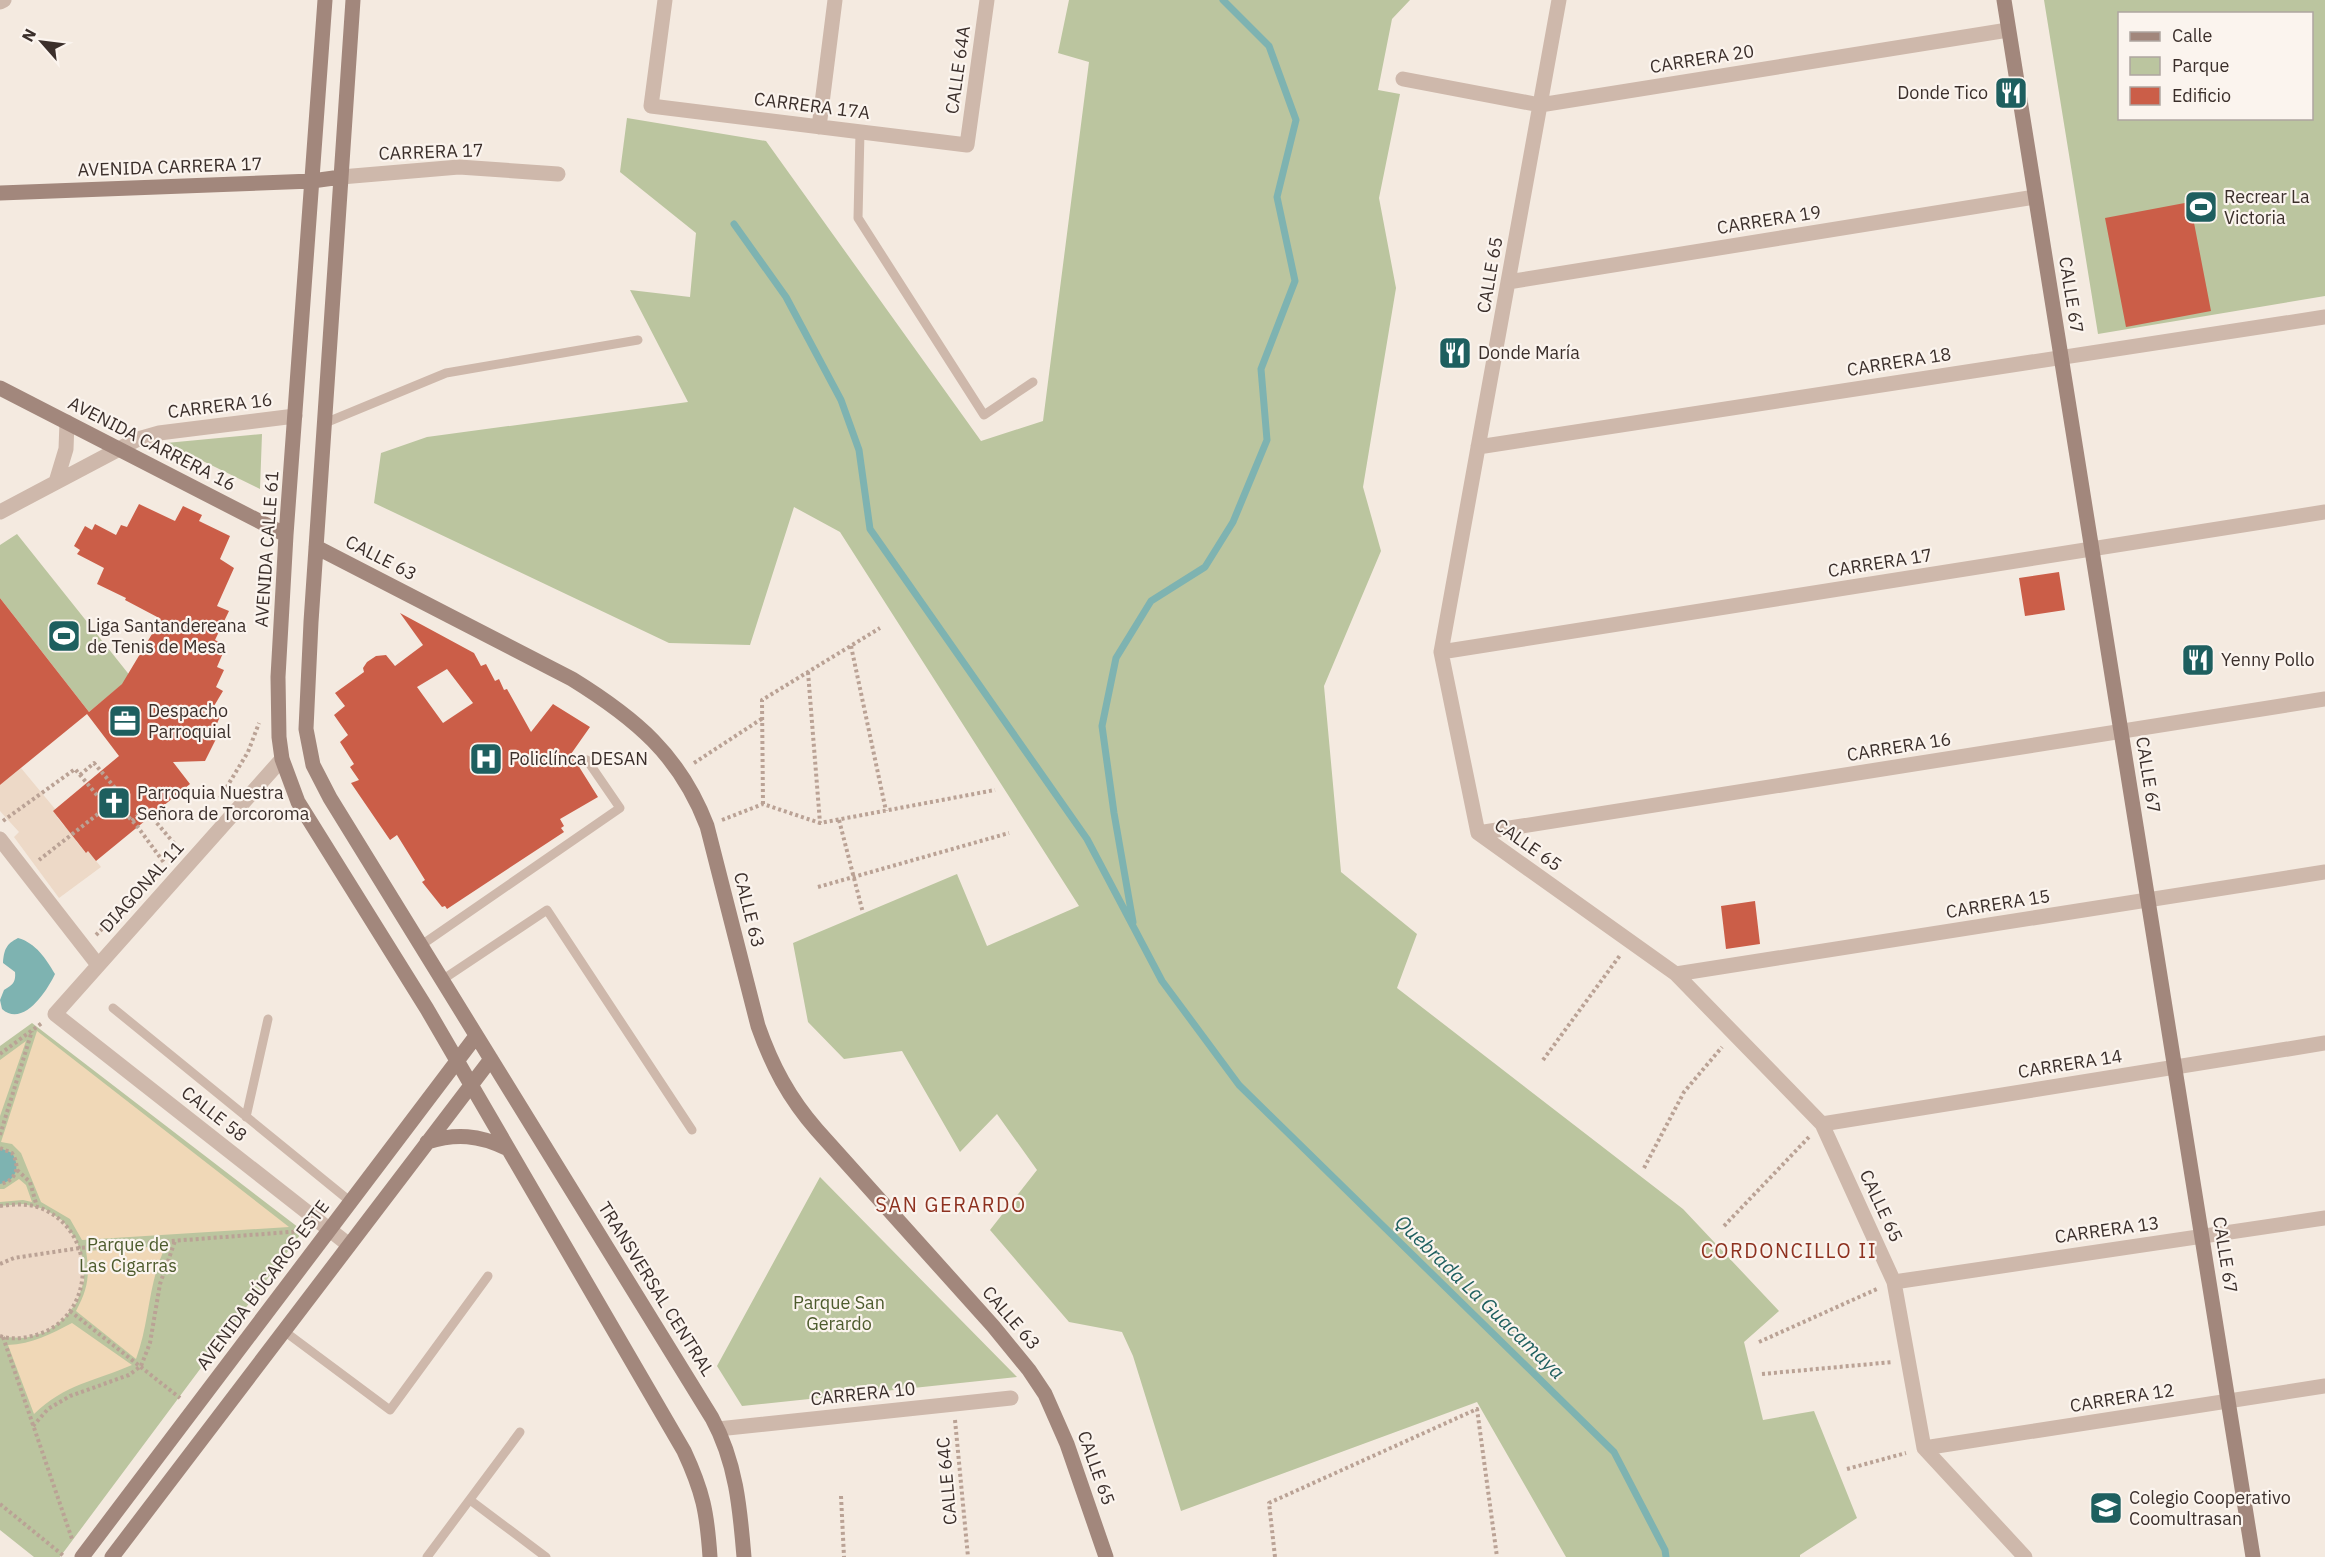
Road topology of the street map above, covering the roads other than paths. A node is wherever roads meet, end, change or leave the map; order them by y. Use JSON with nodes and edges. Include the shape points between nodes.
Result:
{"nodes":[{"id":1,"x":325,"y":0,"type":"edge"},
{"id":2,"x":353,"y":0,"type":"edge"},
{"id":3,"x":665,"y":0,"type":"edge"},
{"id":4,"x":835,"y":0,"type":"edge"},
{"id":5,"x":987,"y":0,"type":"edge"},
{"id":6,"x":1559,"y":0,"type":"edge"},
{"id":7,"x":2004,"y":0,"type":"edge"},
{"id":8,"x":2008,"y":30,"type":"junction"},
{"id":9,"x":1402,"y":79,"type":"dead end"},
{"id":10,"x":1540,"y":105,"type":"junction"},
{"id":11,"x":819,"y":127,"type":"junction"},
{"id":12,"x":860,"y":132,"type":"junction"},
{"id":13,"x":967,"y":145,"type":"joint"},
{"id":14,"x":558,"y":174,"type":"dead end"},
{"id":15,"x":341,"y":177,"type":"junction"},
{"id":16,"x":312,"y":181,"type":"junction"},
{"id":17,"x":0,"y":193,"type":"edge"},
{"id":18,"x":2035,"y":197,"type":"junction"},
{"id":19,"x":1508,"y":282,"type":"junction"},
{"id":20,"x":2325,"y":317,"type":"edge"},
{"id":21,"x":638,"y":340,"type":"dead end"},
{"id":22,"x":2061,"y":357,"type":"junction"},
{"id":23,"x":1034,"y":382,"type":"dead end"},
{"id":24,"x":0,"y":388,"type":"edge"},
{"id":25,"x":295,"y":416,"type":"junction"},
{"id":26,"x":67,"y":422,"type":"junction"},
{"id":27,"x":325,"y":423,"type":"junction"},
{"id":28,"x":1478,"y":447,"type":"junction"},
{"id":29,"x":117,"y":448,"type":"junction"},
{"id":30,"x":56,"y":482,"type":"junction"},
{"id":31,"x":0,"y":512,"type":"edge"},
{"id":32,"x":2325,"y":512,"type":"edge"},
{"id":33,"x":286,"y":535,"type":"junction"},
{"id":34,"x":316,"y":546,"type":"junction"},
{"id":35,"x":2092,"y":549,"type":"junction"},
{"id":36,"x":1441,"y":652,"type":"junction"},
{"id":37,"x":2325,"y":699,"type":"edge"},
{"id":38,"x":2121,"y":731,"type":"junction"},
{"id":39,"x":282,"y":759,"type":"junction"},
{"id":40,"x":587,"y":760,"type":"dead end"},
{"id":41,"x":1478,"y":833,"type":"junction"},
{"id":42,"x":0,"y":839,"type":"edge"},
{"id":43,"x":2325,"y":872,"type":"edge"},
{"id":44,"x":2148,"y":900,"type":"junction"},
{"id":45,"x":420,"y":945,"type":"junction"},
{"id":46,"x":98,"y":965,"type":"junction"},
{"id":47,"x":1676,"y":974,"type":"junction"},
{"id":48,"x":442,"y":980,"type":"junction"},
{"id":49,"x":113,"y":1008,"type":"dead end"},
{"id":50,"x":55,"y":1014,"type":"joint"},
{"id":51,"x":268,"y":1019,"type":"dead end"},
{"id":52,"x":476,"y":1036,"type":"junction"},
{"id":53,"x":2325,"y":1043,"type":"edge"},
{"id":54,"x":491,"y":1059,"type":"junction"},
{"id":55,"x":457,"y":1062,"type":"junction"},
{"id":56,"x":2175,"y":1067,"type":"junction"},
{"id":57,"x":471,"y":1085,"type":"junction"},
{"id":58,"x":246,"y":1117,"type":"junction"},
{"id":59,"x":1822,"y":1124,"type":"junction"},
{"id":60,"x":692,"y":1130,"type":"dead end"},
{"id":61,"x":427,"y":1142,"type":"junction"},
{"id":62,"x":506,"y":1148,"type":"junction"},
{"id":63,"x":351,"y":1202,"type":"junction"},
{"id":64,"x":2325,"y":1218,"type":"edge"},
{"id":65,"x":329,"y":1230,"type":"junction"},
{"id":66,"x":2202,"y":1236,"type":"junction"},
{"id":67,"x":349,"y":1245,"type":"junction"},
{"id":68,"x":488,"y":1276,"type":"dead end"},
{"id":69,"x":1894,"y":1282,"type":"junction"},
{"id":70,"x":284,"y":1331,"type":"junction"},
{"id":71,"x":2325,"y":1386,"type":"edge"},
{"id":72,"x":1045,"y":1394,"type":"joint"},
{"id":73,"x":1011,"y":1398,"type":"dead end"},
{"id":74,"x":2228,"y":1401,"type":"junction"},
{"id":75,"x":718,"y":1429,"type":"junction"},
{"id":76,"x":520,"y":1432,"type":"dead end"},
{"id":77,"x":1924,"y":1448,"type":"junction"},
{"id":78,"x":470,"y":1500,"type":"junction"},
{"id":79,"x":79,"y":1553,"type":"edge"},
{"id":80,"x":112,"y":1557,"type":"edge"},
{"id":81,"x":427,"y":1557,"type":"edge"},
{"id":82,"x":546,"y":1557,"type":"edge"},
{"id":83,"x":710,"y":1557,"type":"edge"},
{"id":84,"x":744,"y":1557,"type":"edge"},
{"id":85,"x":1106,"y":1557,"type":"edge"},
{"id":86,"x":2025,"y":1557,"type":"edge"},
{"id":87,"x":2253,"y":1557,"type":"edge"}],
"edges":[{"from":1,"to":16,"type":"street","name":"AVENIDA CALLE 61"},
{"from":2,"to":15,"type":"street"},
{"from":3,"to":11,"type":"street","name":"CARRERA 17A","via":[[651,106]]},
{"from":4,"to":11,"type":"street"},
{"from":5,"to":13,"type":"street","name":"CALLE 64A"},
{"from":6,"to":10,"type":"street","name":"CALLE 65"},
{"from":7,"to":8,"type":"street","name":"CALLE 67"},
{"from":8,"to":10,"type":"street","name":"CARRERA 20"},
{"from":8,"to":18,"type":"street","name":"CALLE 67"},
{"from":9,"to":10,"type":"street","name":"CARRERA 20"},
{"from":10,"to":19,"type":"street","name":"CALLE 65"},
{"from":11,"to":12,"type":"street","name":"CARRERA 17A"},
{"from":12,"to":13,"type":"street","name":"CARRERA 17A"},
{"from":12,"to":23,"type":"lane","via":[[858,218],[984,415]]},
{"from":14,"to":15,"type":"street","name":"CARRERA 17","via":[[459,167]]},
{"from":15,"to":16,"type":"street","name":"AVENIDA CARRERA 17"},
{"from":15,"to":27,"type":"street"},
{"from":16,"to":17,"type":"street","name":"AVENIDA CARRERA 17"},
{"from":16,"to":25,"type":"street","name":"AVENIDA CALLE 61"},
{"from":18,"to":19,"type":"street","name":"CARRERA 19"},
{"from":18,"to":22,"type":"street","name":"CALLE 67"},
{"from":19,"to":28,"type":"street","name":"CALLE 65"},
{"from":20,"to":22,"type":"street","name":"CARRERA 18"},
{"from":21,"to":27,"type":"lane","via":[[446,373]]},
{"from":22,"to":28,"type":"street","name":"CARRERA 18"},
{"from":22,"to":35,"type":"street","name":"CALLE 67"},
{"from":24,"to":26,"type":"street","name":"AVENIDA CARRERA 16"},
{"from":25,"to":29,"type":"street","name":"CARRERA 16","via":[[159,433]]},
{"from":25,"to":33,"type":"street","name":"AVENIDA CALLE 61"},
{"from":26,"to":29,"type":"street","name":"AVENIDA CARRERA 16"},
{"from":26,"to":30,"type":"street","via":[[66,449]]},
{"from":27,"to":34,"type":"street"},
{"from":28,"to":36,"type":"street","name":"CALLE 65"},
{"from":29,"to":30,"type":"street","name":"CARRERA 16"},
{"from":29,"to":33,"type":"street","name":"AVENIDA CARRERA 16"},
{"from":30,"to":31,"type":"street","name":"CARRERA 16"},
{"from":32,"to":35,"type":"street","name":"CARRERA 17"},
{"from":33,"to":39,"type":"street","name":"AVENIDA CALLE 61","via":[[278,677]]},
{"from":34,"to":45,"type":"street","via":[[306,729],[311,758],[330,798]]},
{"from":34,"to":72,"type":"street","name":"CALLE 63","via":[[598,696],[645,733],[681,772],[697,798],[707,826],[758,1026],[783,1086],[799,1110],[993,1326]]},
{"from":35,"to":36,"type":"street","name":"CARRERA 17"},
{"from":35,"to":38,"type":"street","name":"CALLE 67"},
{"from":36,"to":41,"type":"street","name":"CALLE 65"},
{"from":37,"to":38,"type":"street","name":"CARRERA 16"},
{"from":38,"to":41,"type":"street","name":"CARRERA 16"},
{"from":38,"to":44,"type":"street","name":"CALLE 67"},
{"from":39,"to":46,"type":"street","name":"DIAGONAL 11"},
{"from":39,"to":55,"type":"street","name":"AVENIDA CALLE 61","via":[[298,802]]},
{"from":40,"to":45,"type":"lane","via":[[620,808]]},
{"from":41,"to":47,"type":"street","name":"CALLE 65"},
{"from":42,"to":46,"type":"street"},
{"from":43,"to":44,"type":"street","name":"CARRERA 15"},
{"from":44,"to":47,"type":"street","name":"CARRERA 15"},
{"from":44,"to":56,"type":"street","name":"CALLE 67"},
{"from":45,"to":48,"type":"street"},
{"from":46,"to":50,"type":"street","name":"DIAGONAL 11"},
{"from":47,"to":59,"type":"street","name":"CALLE 65"},
{"from":48,"to":52,"type":"street"},
{"from":48,"to":60,"type":"lane","via":[[547,910]]},
{"from":49,"to":58,"type":"lane"},
{"from":50,"to":65,"type":"street","name":"CALLE 58"},
{"from":51,"to":58,"type":"lane"},
{"from":52,"to":54,"type":"street"},
{"from":52,"to":55,"type":"street","name":"AVENIDA BÚCAROS ESTE"},
{"from":53,"to":56,"type":"street","name":"CARRERA 14"},
{"from":54,"to":57,"type":"street"},
{"from":54,"to":75,"type":"street","name":"TRANSVERSAL CENTRAL"},
{"from":55,"to":57,"type":"street","name":"AVENIDA CALLE 61"},
{"from":55,"to":63,"type":"street","name":"AVENIDA BÚCAROS ESTE"},
{"from":56,"to":59,"type":"street","name":"CARRERA 14"},
{"from":56,"to":66,"type":"street","name":"CALLE 67"},
{"from":57,"to":61,"type":"street"},
{"from":57,"to":62,"type":"street"},
{"from":58,"to":63,"type":"lane"},
{"from":59,"to":69,"type":"street","name":"CALLE 65"},
{"from":61,"to":62,"type":"street","via":[[472,1136]]},
{"from":61,"to":67,"type":"street"},
{"from":62,"to":83,"type":"street","via":[[684,1451],[706,1508]]},
{"from":63,"to":65,"type":"street","name":"AVENIDA BÚCAROS ESTE"},
{"from":64,"to":66,"type":"street","name":"CARRERA 13"},
{"from":65,"to":67,"type":"street","name":"CALLE 58"},
{"from":65,"to":79,"type":"street","name":"AVENIDA BÚCAROS ESTE"},
{"from":66,"to":69,"type":"street","name":"CARRERA 13"},
{"from":66,"to":74,"type":"street","name":"CALLE 67"},
{"from":67,"to":70,"type":"street"},
{"from":68,"to":70,"type":"lane","via":[[390,1410]]},
{"from":69,"to":77,"type":"street","name":"CALLE 65"},
{"from":70,"to":80,"type":"street"},
{"from":71,"to":74,"type":"street","name":"CARRERA 12"},
{"from":72,"to":85,"type":"street","name":"CALLE 65","via":[[1078,1472]]},
{"from":73,"to":75,"type":"street","name":"CARRERA 10"},
{"from":74,"to":77,"type":"street","name":"CARRERA 12"},
{"from":74,"to":87,"type":"street","name":"CALLE 67"},
{"from":75,"to":84,"type":"street","name":"TRANSVERSAL CENTRAL","via":[[734,1472]]},
{"from":76,"to":78,"type":"lane"},
{"from":77,"to":86,"type":"street"},
{"from":78,"to":81,"type":"lane"},
{"from":78,"to":82,"type":"lane"}]}
